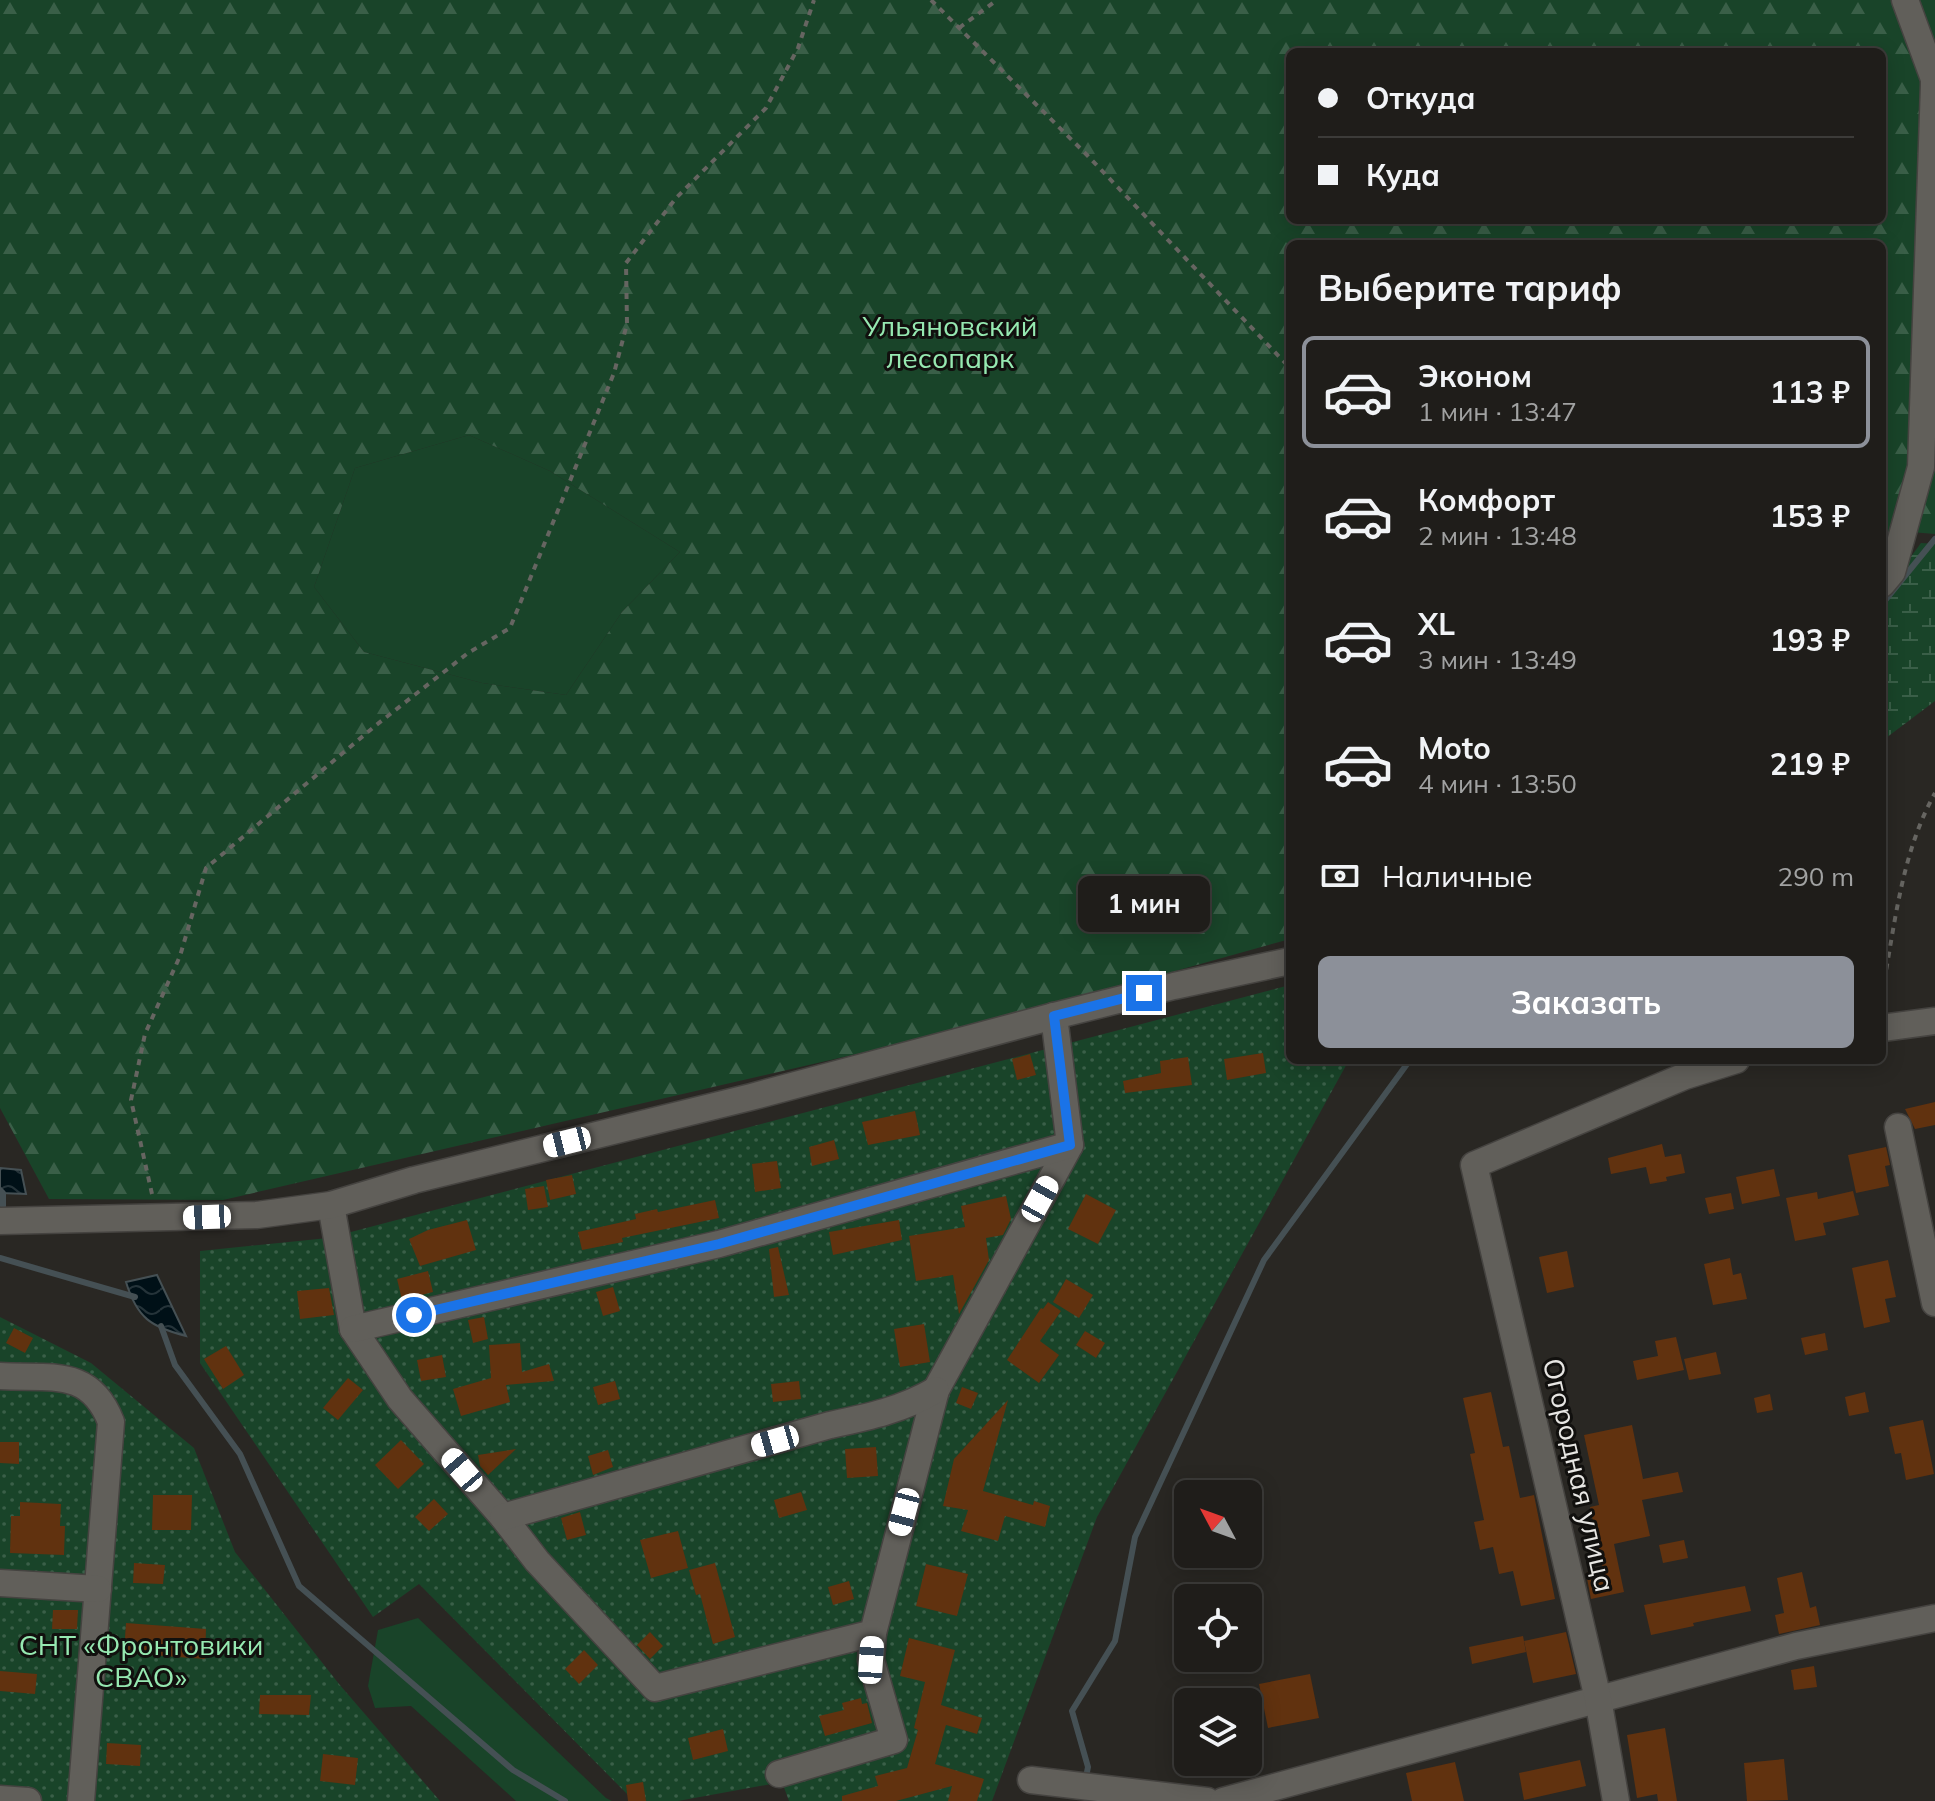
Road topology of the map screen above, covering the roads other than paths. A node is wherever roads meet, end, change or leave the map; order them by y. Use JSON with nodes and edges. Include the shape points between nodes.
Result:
{"nodes":[{"id":1,"x":1905,"y":0,"type":"edge"},
{"id":2,"x":1886,"y":579,"type":"edge"},
{"id":3,"x":1286,"y":962,"type":"edge"},
{"id":4,"x":1054,"y":1016,"type":"junction"},
{"id":5,"x":1935,"y":1021,"type":"edge"},
{"id":6,"x":1886,"y":1027,"type":"edge"},
{"id":7,"x":1723,"y":1064,"type":"edge"},
{"id":8,"x":1898,"y":1127,"type":"dead end"},
{"id":9,"x":1070,"y":1145,"type":"junction"},
{"id":10,"x":331,"y":1205,"type":"junction"},
{"id":11,"x":0,"y":1221,"type":"edge"},
{"id":12,"x":1935,"y":1303,"type":"edge"},
{"id":13,"x":353,"y":1329,"type":"junction"},
{"id":14,"x":0,"y":1376,"type":"edge"},
{"id":15,"x":936,"y":1390,"type":"junction"},
{"id":16,"x":503,"y":1517,"type":"junction"},
{"id":17,"x":0,"y":1583,"type":"edge"},
{"id":18,"x":98,"y":1589,"type":"junction"},
{"id":19,"x":1935,"y":1618,"type":"edge"},
{"id":20,"x":873,"y":1633,"type":"junction"},
{"id":21,"x":1598,"y":1699,"type":"junction"},
{"id":22,"x":779,"y":1774,"type":"dead end"},
{"id":23,"x":1031,"y":1780,"type":"dead end"},
{"id":24,"x":0,"y":1799,"type":"edge"},
{"id":25,"x":28,"y":1801,"type":"edge"},
{"id":26,"x":81,"y":1801,"type":"edge"},
{"id":27,"x":1207,"y":1801,"type":"edge"},
{"id":28,"x":1223,"y":1801,"type":"edge"},
{"id":29,"x":1616,"y":1801,"type":"edge"}],
"edges":[{"from":1,"to":2,"type":"street","via":[[1934,79],[1921,467]]},
{"from":3,"to":4,"type":"street"},
{"from":4,"to":9,"type":"street"},
{"from":4,"to":10,"type":"street"},
{"from":5,"to":6,"type":"street"},
{"from":7,"to":21,"type":"street","name":"Огородная улица","via":[[1474,1165]]},
{"from":8,"to":12,"type":"street"},
{"from":9,"to":13,"type":"street","via":[[719,1244]]},
{"from":9,"to":15,"type":"street"},
{"from":10,"to":11,"type":"street","via":[[257,1215]]},
{"from":10,"to":13,"type":"street"},
{"from":13,"to":16,"type":"street","via":[[400,1399]]},
{"from":14,"to":18,"type":"street","via":[[78,1381],[103,1401],[111,1422]]},
{"from":15,"to":16,"type":"street","via":[[885,1413]]},
{"from":15,"to":20,"type":"street"},
{"from":16,"to":20,"type":"street","via":[[655,1688]]},
{"from":17,"to":18,"type":"street"},
{"from":18,"to":26,"type":"street"},
{"from":19,"to":21,"type":"street","via":[[1796,1646]]},
{"from":20,"to":22,"type":"street","via":[[871,1660],[894,1740]]},
{"from":21,"to":28,"type":"street"},
{"from":21,"to":29,"type":"street","name":"Огородная улица"},
{"from":23,"to":27,"type":"street"},
{"from":24,"to":25,"type":"street"}]}
